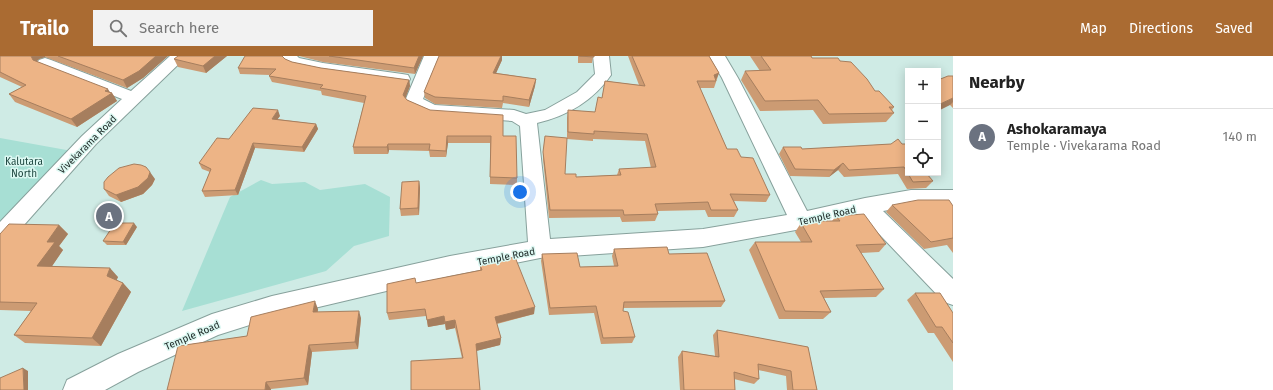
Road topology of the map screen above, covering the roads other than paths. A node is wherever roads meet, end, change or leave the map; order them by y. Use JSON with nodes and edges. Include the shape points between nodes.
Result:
{"nodes":[{"id":1,"x":179,"y":56,"type":"edge"},
{"id":2,"x":288,"y":56,"type":"edge"},
{"id":3,"x":432,"y":56,"type":"edge"},
{"id":4,"x":601,"y":56,"type":"edge"},
{"id":5,"x":717,"y":56,"type":"edge"},
{"id":6,"x":45,"y":63,"type":"edge"},
{"id":7,"x":423,"y":82,"type":"junction"},
{"id":8,"x":134,"y":98,"type":"junction"},
{"id":9,"x":525,"y":120,"type":"junction"},
{"id":10,"x":953,"y":198,"type":"edge"},
{"id":11,"x":864,"y":206,"type":"junction"},
{"id":12,"x":802,"y":221,"type":"junction"},
{"id":13,"x":0,"y":237,"type":"edge"},
{"id":14,"x":540,"y":249,"type":"junction"},
{"id":15,"x":953,"y":295,"type":"edge"},
{"id":16,"x":77,"y":390,"type":"edge"}],
"edges":[{"from":1,"to":8,"type":"street","name":"Vivekarama Road"},
{"from":2,"to":7,"type":"street","via":[[294,62],[323,68]]},
{"from":3,"to":7,"type":"street"},
{"from":4,"to":9,"type":"street","via":[[603,75],[584,96],[551,114]]},
{"from":5,"to":12,"type":"street"},
{"from":6,"to":8,"type":"street"},
{"from":7,"to":9,"type":"street","via":[[414,101],[431,110],[514,116]]},
{"from":8,"to":13,"type":"street","name":"Vivekarama Road","via":[[89,140]]},
{"from":9,"to":14,"type":"street","via":[[529,125]]},
{"from":10,"to":11,"type":"street","name":"Temple Road","via":[[911,198]]},
{"from":11,"to":12,"type":"street","name":"Temple Road"},
{"from":11,"to":15,"type":"street"},
{"from":12,"to":14,"type":"street","name":"Temple Road","via":[[703,238]]},
{"from":14,"to":16,"type":"street","name":"Temple Road","via":[[450,266],[272,307],[212,325],[128,363]]}]}
